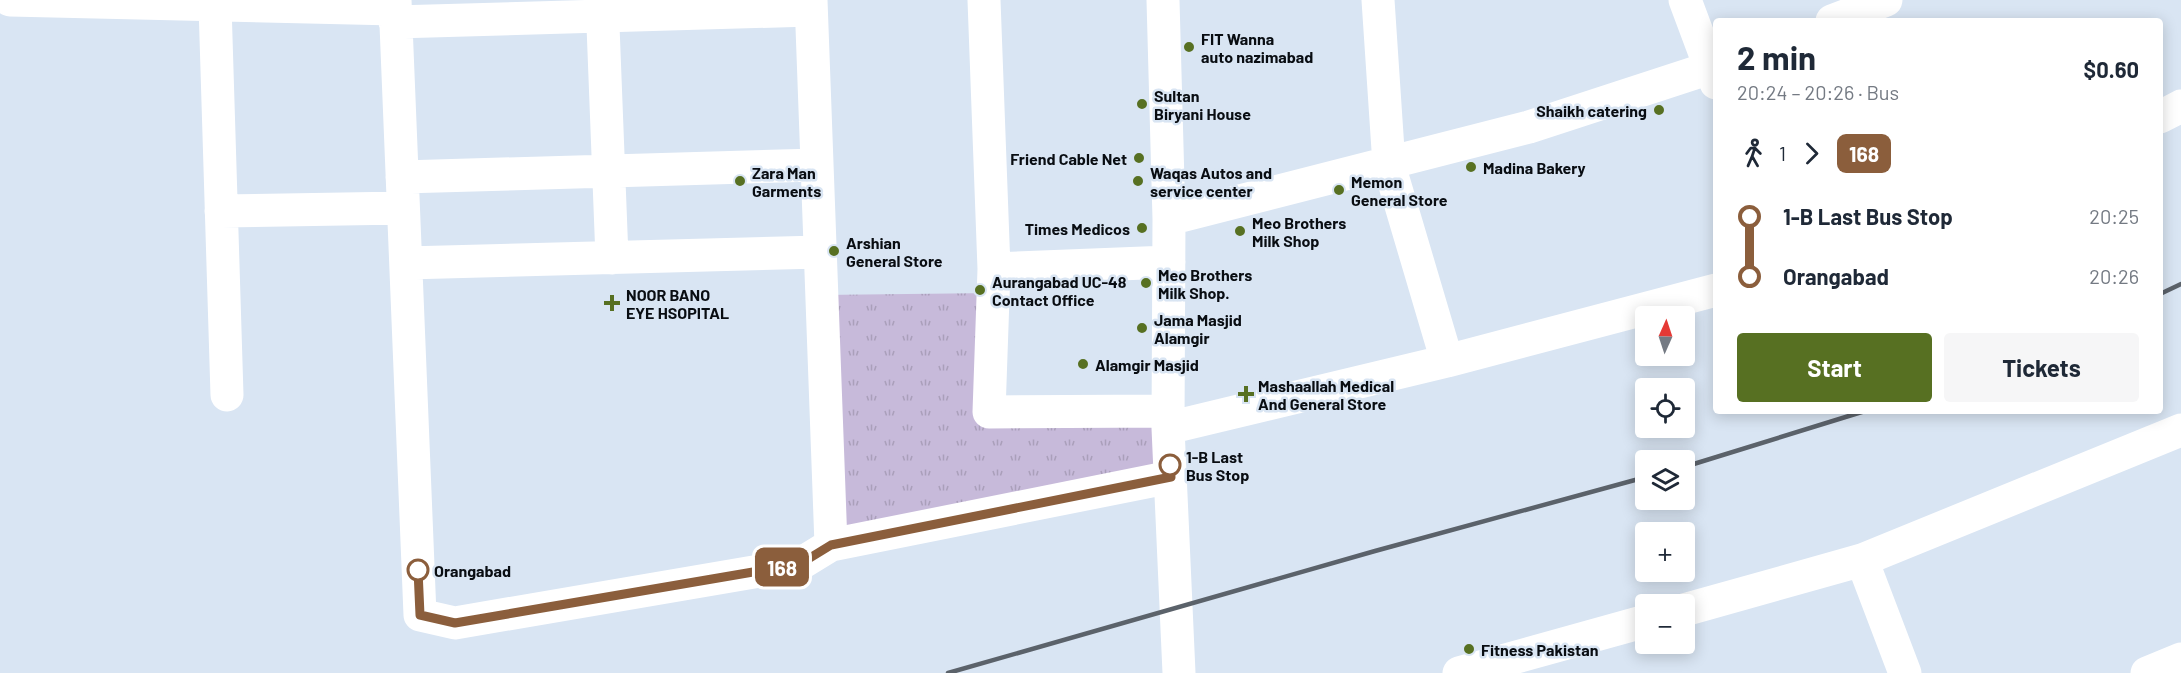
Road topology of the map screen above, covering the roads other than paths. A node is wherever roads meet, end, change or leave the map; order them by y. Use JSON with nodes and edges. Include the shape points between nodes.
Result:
{"nodes":[{"id":1,"x":10,"y":0,"type":"edge"},
{"id":2,"x":984,"y":0,"type":"edge"},
{"id":3,"x":1163,"y":0,"type":"edge"},
{"id":4,"x":1378,"y":0,"type":"edge"},
{"id":5,"x":1685,"y":0,"type":"edge"},
{"id":6,"x":1886,"y":0,"type":"edge"},
{"id":7,"x":215,"y":5,"type":"junction"},
{"id":8,"x":811,"y":5,"type":"edge"},
{"id":9,"x":602,"y":8,"type":"edge"},
{"id":10,"x":395,"y":10,"type":"edge"},
{"id":11,"x":1840,"y":18,"type":"edge"},
{"id":12,"x":1713,"y":70,"type":"edge"},
{"id":13,"x":1713,"y":72,"type":"edge"},
{"id":14,"x":2181,"y":106,"type":"edge"},
{"id":15,"x":2163,"y":115,"type":"edge"},
{"id":16,"x":817,"y":165,"type":"junction"},
{"id":17,"x":1389,"y":165,"type":"junction"},
{"id":18,"x":608,"y":171,"type":"junction"},
{"id":19,"x":403,"y":193,"type":"junction"},
{"id":20,"x":221,"y":211,"type":"junction"},
{"id":21,"x":1169,"y":219,"type":"junction"},
{"id":22,"x":819,"y":252,"type":"junction"},
{"id":23,"x":612,"y":258,"type":"junction"},
{"id":24,"x":1169,"y":262,"type":"junction"},
{"id":25,"x":406,"y":263,"type":"junction"},
{"id":26,"x":994,"y":269,"type":"junction"},
{"id":27,"x":1713,"y":291,"type":"edge"},
{"id":28,"x":1447,"y":362,"type":"junction"},
{"id":29,"x":227,"y":395,"type":"dead end"},
{"id":30,"x":1168,"y":419,"type":"junction"},
{"id":31,"x":2181,"y":430,"type":"edge"},
{"id":32,"x":1171,"y":477,"type":"junction"},
{"id":33,"x":831,"y":545,"type":"junction"},
{"id":34,"x":1862,"y":561,"type":"junction"},
{"id":35,"x":1695,"y":607,"type":"edge"},
{"id":36,"x":1635,"y":626,"type":"edge"},
{"id":37,"x":2181,"y":659,"type":"edge"},
{"id":38,"x":1550,"y":661,"type":"edge"},
{"id":39,"x":1179,"y":673,"type":"edge"},
{"id":40,"x":1459,"y":673,"type":"edge"},
{"id":41,"x":1905,"y":673,"type":"edge"},
{"id":42,"x":2147,"y":673,"type":"edge"}],
"edges":[{"from":1,"to":7,"type":"street"},
{"from":2,"to":26,"type":"street"},
{"from":3,"to":21,"type":"street"},
{"from":4,"to":17,"type":"street"},
{"from":5,"to":12,"type":"street"},
{"from":6,"to":11,"type":"street"},
{"from":7,"to":10,"type":"street"},
{"from":7,"to":20,"type":"street"},
{"from":8,"to":9,"type":"street"},
{"from":8,"to":16,"type":"street"},
{"from":9,"to":10,"type":"street"},
{"from":9,"to":18,"type":"street"},
{"from":10,"to":19,"type":"street"},
{"from":13,"to":17,"type":"street"},
{"from":14,"to":15,"type":"street"},
{"from":16,"to":18,"type":"street"},
{"from":16,"to":22,"type":"street"},
{"from":17,"to":21,"type":"street"},
{"from":17,"to":28,"type":"street"},
{"from":18,"to":19,"type":"street"},
{"from":18,"to":23,"type":"street"},
{"from":19,"to":20,"type":"street"},
{"from":19,"to":25,"type":"street"},
{"from":20,"to":29,"type":"street"},
{"from":21,"to":24,"type":"street"},
{"from":22,"to":23,"type":"street"},
{"from":22,"to":33,"type":"street"},
{"from":23,"to":25,"type":"street"},
{"from":24,"to":26,"type":"street"},
{"from":24,"to":30,"type":"street"},
{"from":25,"to":33,"type":"street","via":[[420,615],[455,623],[800,564]]},
{"from":26,"to":30,"type":"street","via":[[989,412]]},
{"from":27,"to":28,"type":"street"},
{"from":28,"to":30,"type":"street"},
{"from":30,"to":32,"type":"street"},
{"from":31,"to":34,"type":"street"},
{"from":32,"to":33,"type":"street"},
{"from":32,"to":39,"type":"street"},
{"from":34,"to":35,"type":"street"},
{"from":34,"to":41,"type":"street"},
{"from":36,"to":38,"type":"street"},
{"from":37,"to":42,"type":"street"},
{"from":38,"to":40,"type":"street"}]}
